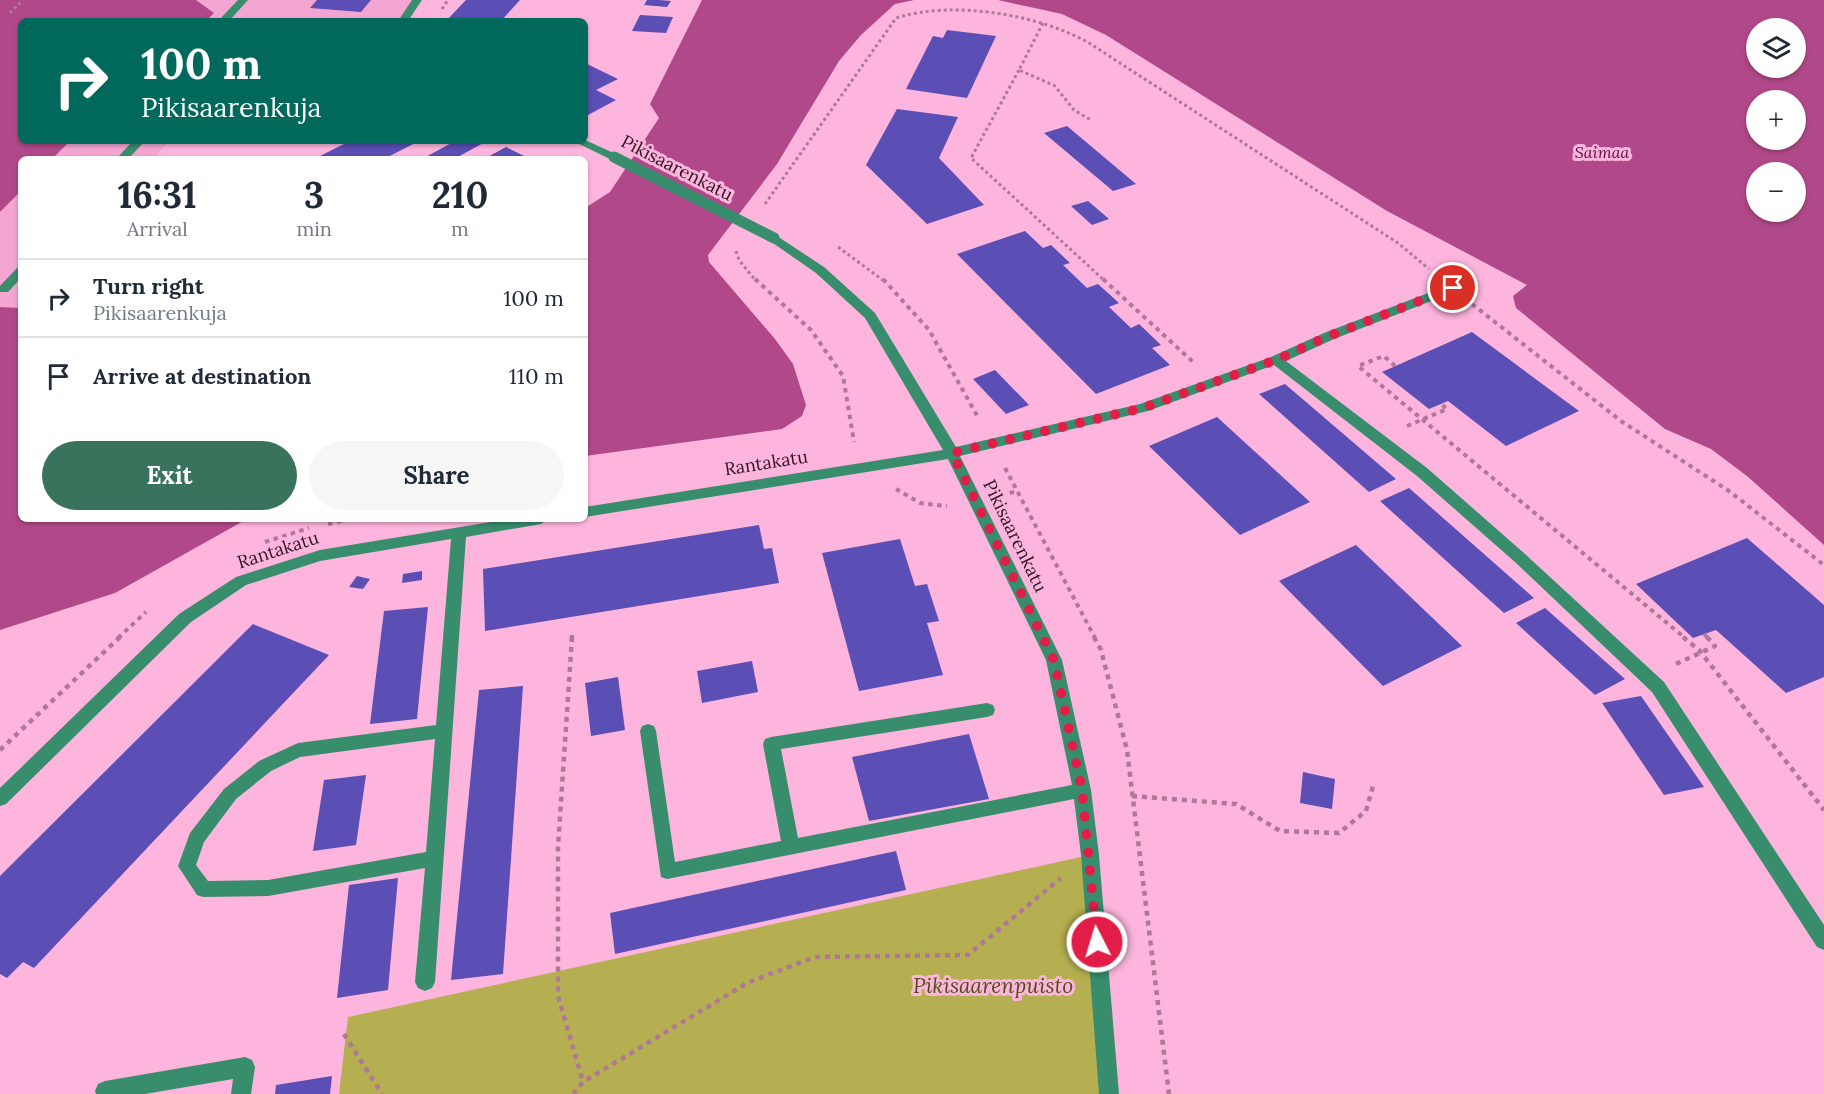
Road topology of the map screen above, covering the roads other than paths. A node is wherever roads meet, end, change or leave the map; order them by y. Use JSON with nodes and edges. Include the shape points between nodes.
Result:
{"nodes":[{"id":1,"x":243,"y":0,"type":"edge"},
{"id":2,"x":417,"y":0,"type":"edge"},
{"id":3,"x":226,"y":18,"type":"edge"},
{"id":4,"x":405,"y":18,"type":"edge"},
{"id":5,"x":136,"y":144,"type":"edge"},
{"id":6,"x":586,"y":144,"type":"edge"},
{"id":7,"x":125,"y":156,"type":"edge"},
{"id":8,"x":18,"y":274,"type":"edge"},
{"id":9,"x":1453,"y":288,"type":"road end"},
{"id":10,"x":4,"y":289,"type":"dead end"},
{"id":11,"x":1276,"y":360,"type":"junction"},
{"id":12,"x":952,"y":453,"type":"junction"},
{"id":13,"x":588,"y":512,"type":"edge"},
{"id":14,"x":522,"y":522,"type":"edge"},
{"id":15,"x":459,"y":532,"type":"junction"},
{"id":16,"x":987,"y":710,"type":"dead end"},
{"id":17,"x":444,"y":731,"type":"junction"},
{"id":18,"x":648,"y":731,"type":"dead end"},
{"id":19,"x":1082,"y":790,"type":"junction"},
{"id":20,"x":0,"y":799,"type":"edge"},
{"id":21,"x":791,"y":848,"type":"junction"},
{"id":22,"x":434,"y":858,"type":"junction"},
{"id":23,"x":1824,"y":941,"type":"edge"},
{"id":24,"x":424,"y":982,"type":"dead end"},
{"id":25,"x":105,"y":1091,"type":"dead end"},
{"id":26,"x":241,"y":1094,"type":"edge"},
{"id":27,"x":1109,"y":1094,"type":"edge"}],
"edges":[{"from":1,"to":3,"type":"street"},
{"from":2,"to":4,"type":"street"},
{"from":5,"to":7,"type":"street"},
{"from":6,"to":12,"type":"street","name":"Pikisaarenkatu","bridge":true,"via":[[774,238],[820,270],[870,316]]},
{"from":8,"to":10,"type":"street"},
{"from":9,"to":11,"type":"street","name":"Rantakatu"},
{"from":11,"to":12,"type":"street","name":"Rantakatu","via":[[1143,408]]},
{"from":11,"to":23,"type":"street","via":[[1422,472],[1649,679]]},
{"from":12,"to":13,"type":"street","name":"Rantakatu"},
{"from":12,"to":19,"type":"street","name":"Pikisaarenkatu","via":[[1054,660]]},
{"from":14,"to":15,"type":"street","name":"Rantakatu"},
{"from":15,"to":17,"type":"street"},
{"from":15,"to":20,"type":"street","name":"Rantakatu","via":[[320,556],[241,581],[185,618]]},
{"from":16,"to":21,"type":"street","via":[[771,744]]},
{"from":17,"to":22,"type":"street"},
{"from":17,"to":22,"type":"street","via":[[298,750],[265,765],[230,794],[196,838],[187,866],[203,889],[268,888]]},
{"from":18,"to":21,"type":"street","via":[[667,871]]},
{"from":19,"to":21,"type":"street"},
{"from":19,"to":27,"type":"street","name":"Pikisaarenkatu"},
{"from":22,"to":24,"type":"street"},
{"from":25,"to":26,"type":"street","via":[[245,1068]]}]}
